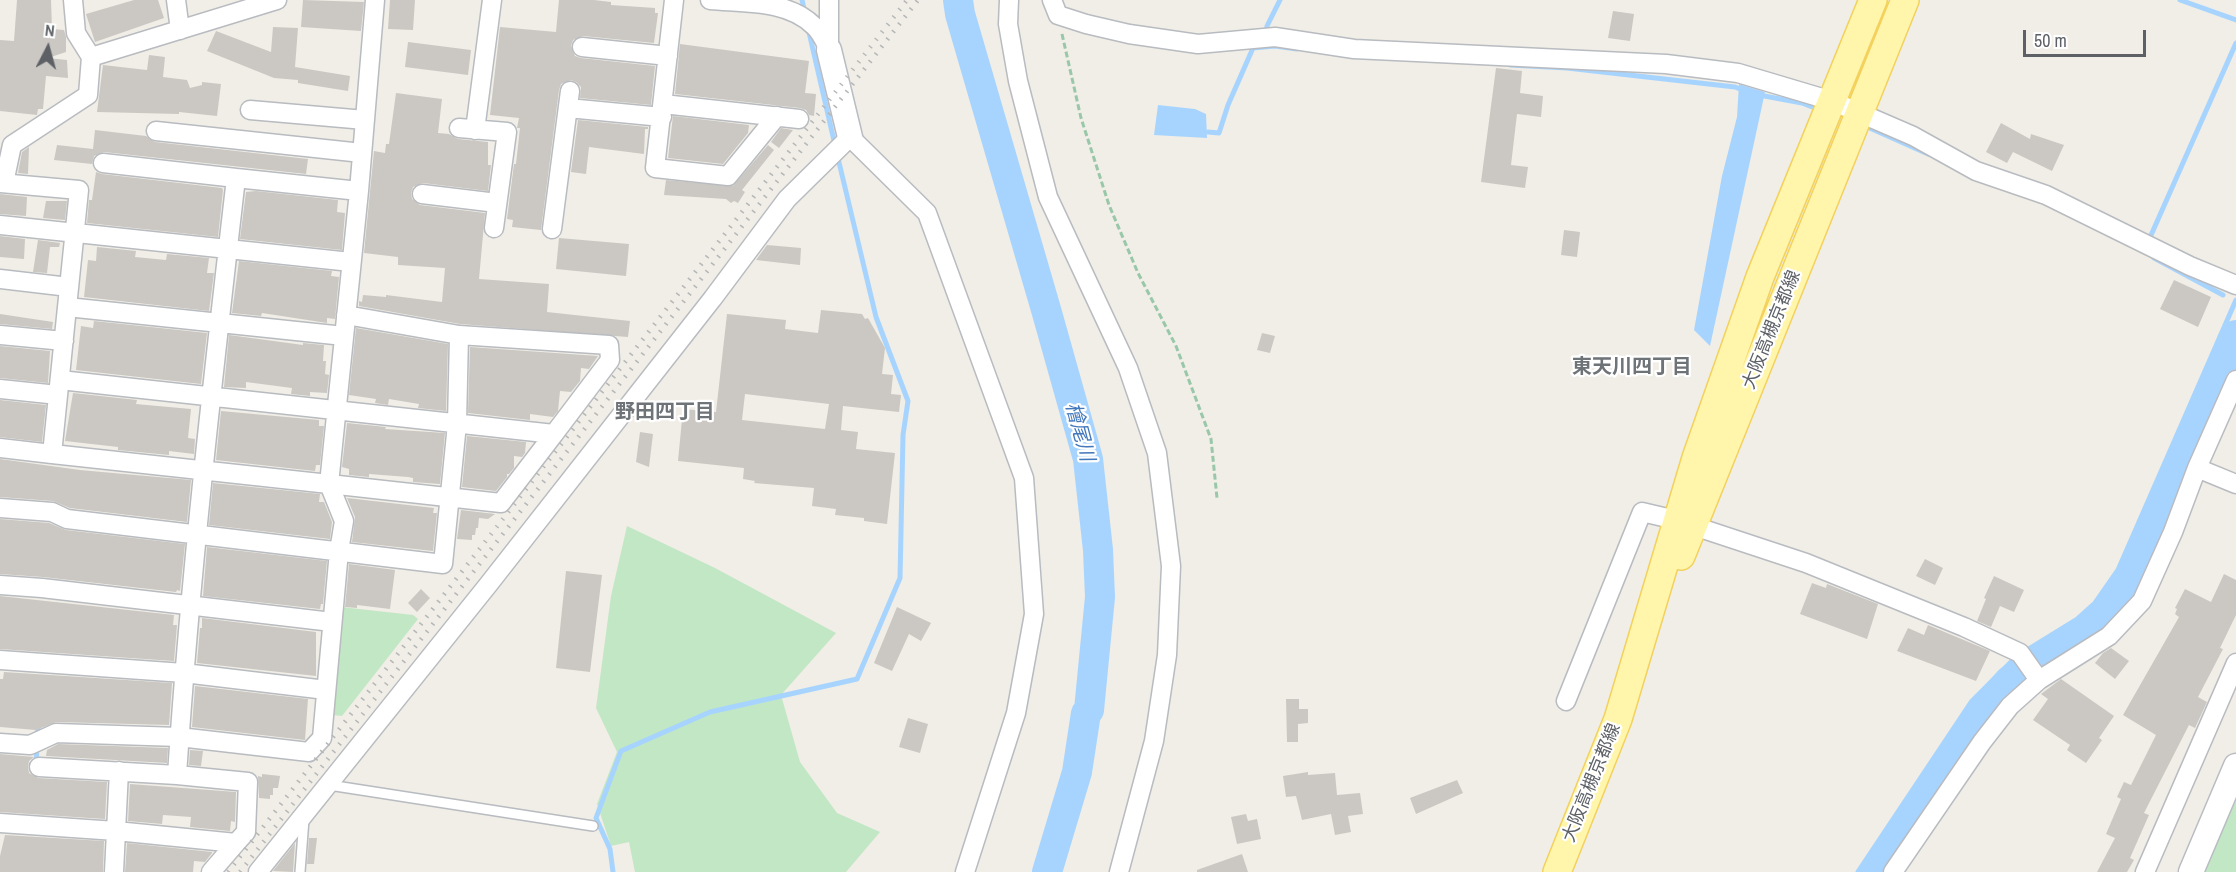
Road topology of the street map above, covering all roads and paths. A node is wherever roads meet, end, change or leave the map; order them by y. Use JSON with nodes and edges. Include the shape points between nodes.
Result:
{"nodes":[{"id":1,"x":73,"y":0,"type":"edge"},
{"id":2,"x":176,"y":0,"type":"edge"},
{"id":3,"x":277,"y":0,"type":"edge"},
{"id":4,"x":375,"y":0,"type":"edge"},
{"id":5,"x":492,"y":0,"type":"edge"},
{"id":6,"x":675,"y":0,"type":"edge"},
{"id":7,"x":710,"y":0,"type":"edge"},
{"id":8,"x":829,"y":0,"type":"edge"},
{"id":9,"x":1009,"y":0,"type":"edge"},
{"id":10,"x":1873,"y":0,"type":"edge"},
{"id":11,"x":1905,"y":0,"type":"edge"},
{"id":12,"x":1055,"y":7,"type":"edge"},
{"id":13,"x":180,"y":30,"type":"junction"},
{"id":14,"x":582,"y":47,"type":"dead end"},
{"id":15,"x":829,"y":50,"type":"junction"},
{"id":16,"x":668,"y":56,"type":"junction"},
{"id":17,"x":91,"y":57,"type":"junction"},
{"id":18,"x":1832,"y":101,"type":"junction"},
{"id":19,"x":250,"y":110,"type":"dead end"},
{"id":20,"x":662,"y":110,"type":"junction"},
{"id":21,"x":1859,"y":113,"type":"junction"},
{"id":22,"x":777,"y":117,"type":"junction"},
{"id":23,"x":799,"y":119,"type":"dead end"},
{"id":24,"x":365,"y":120,"type":"junction"},
{"id":25,"x":156,"y":131,"type":"dead end"},
{"id":26,"x":850,"y":137,"type":"junction"},
{"id":27,"x":362,"y":153,"type":"junction"},
{"id":28,"x":103,"y":163,"type":"dead end"},
{"id":29,"x":236,"y":178,"type":"junction"},
{"id":30,"x":2,"y":183,"type":"edge"},
{"id":31,"x":359,"y":191,"type":"junction"},
{"id":32,"x":422,"y":194,"type":"dead end"},
{"id":33,"x":497,"y":203,"type":"junction"},
{"id":34,"x":0,"y":225,"type":"edge"},
{"id":35,"x":494,"y":228,"type":"dead end"},
{"id":36,"x":552,"y":229,"type":"dead end"},
{"id":37,"x":74,"y":233,"type":"junction"},
{"id":38,"x":228,"y":249,"type":"junction"},
{"id":39,"x":351,"y":262,"type":"junction"},
{"id":40,"x":0,"y":279,"type":"edge"},
{"id":41,"x":2236,"y":285,"type":"edge"},
{"id":42,"x":69,"y":287,"type":"junction"},
{"id":43,"x":67,"y":307,"type":"junction"},
{"id":44,"x":346,"y":315,"type":"junction"},
{"id":45,"x":219,"y":323,"type":"junction"},
{"id":46,"x":0,"y":335,"type":"edge"},
{"id":47,"x":459,"y":335,"type":"junction"},
{"id":48,"x":344,"y":336,"type":"junction"},
{"id":49,"x":64,"y":341,"type":"junction"},
{"id":50,"x":2236,"y":380,"type":"edge"},
{"id":51,"x":59,"y":387,"type":"junction"},
{"id":52,"x":0,"y":389,"type":"edge"},
{"id":53,"x":212,"y":396,"type":"junction"},
{"id":54,"x":336,"y":411,"type":"junction"},
{"id":55,"x":457,"y":424,"type":"junction"},
{"id":56,"x":554,"y":434,"type":"junction"},
{"id":57,"x":0,"y":448,"type":"edge"},
{"id":58,"x":52,"y":454,"type":"junction"},
{"id":59,"x":2197,"y":468,"type":"junction"},
{"id":60,"x":204,"y":471,"type":"junction"},
{"id":61,"x":329,"y":484,"type":"junction"},
{"id":62,"x":2236,"y":484,"type":"edge"},
{"id":63,"x":449,"y":497,"type":"junction"},
{"id":64,"x":1217,"y":498,"type":"dead end"},
{"id":65,"x":0,"y":508,"type":"edge"},
{"id":66,"x":1685,"y":523,"type":"junction"},
{"id":67,"x":198,"y":534,"type":"junction"},
{"id":68,"x":339,"y":551,"type":"junction"},
{"id":69,"x":0,"y":585,"type":"edge"},
{"id":70,"x":191,"y":605,"type":"junction"},
{"id":71,"x":332,"y":622,"type":"junction"},
{"id":72,"x":0,"y":660,"type":"edge"},
{"id":73,"x":2236,"y":663,"type":"edge"},
{"id":74,"x":184,"y":673,"type":"junction"},
{"id":75,"x":2039,"y":680,"type":"junction"},
{"id":76,"x":326,"y":690,"type":"junction"},
{"id":77,"x":1566,"y":701,"type":"dead end"},
{"id":78,"x":179,"y":737,"type":"junction"},
{"id":79,"x":0,"y":743,"type":"edge"},
{"id":80,"x":2236,"y":766,"type":"edge"},
{"id":81,"x":39,"y":767,"type":"dead end"},
{"id":82,"x":118,"y":771,"type":"junction"},
{"id":83,"x":177,"y":775,"type":"junction"},
{"id":84,"x":326,"y":784,"type":"junction"},
{"id":85,"x":305,"y":810,"type":"junction"},
{"id":86,"x":0,"y":823,"type":"edge"},
{"id":87,"x":593,"y":826,"type":"dead end"},
{"id":88,"x":116,"y":831,"type":"junction"},
{"id":89,"x":236,"y":843,"type":"junction"},
{"id":90,"x":114,"y":872,"type":"edge"},
{"id":91,"x":211,"y":872,"type":"edge"},
{"id":92,"x":258,"y":872,"type":"edge"},
{"id":93,"x":300,"y":872,"type":"edge"},
{"id":94,"x":965,"y":872,"type":"edge"},
{"id":95,"x":1119,"y":872,"type":"edge"},
{"id":96,"x":1557,"y":872,"type":"edge"},
{"id":97,"x":1893,"y":872,"type":"edge"},
{"id":98,"x":2145,"y":872,"type":"edge"},
{"id":99,"x":2192,"y":872,"type":"edge"}],
"edges":[{"from":1,"to":17,"type":"street","via":[[76,33]]},
{"from":2,"to":13,"type":"street"},
{"from":3,"to":13,"type":"street"},
{"from":4,"to":24,"type":"street"},
{"from":5,"to":33,"type":"street","via":[[467,129],[507,132]]},
{"from":6,"to":16,"type":"street"},
{"from":7,"to":15,"type":"street","via":[[779,6],[800,14],[816,27]]},
{"from":8,"to":15,"type":"street"},
{"from":9,"to":95,"type":"street","via":[[1008,24],[1018,81],[1048,197],[1128,368],[1159,464],[1171,566],[1167,655],[1154,741]]},
{"from":10,"to":18,"type":"main road","name":"大阪高槻京都線"},
{"from":11,"to":21,"type":"main road","name":"大阪高槻京都線"},
{"from":12,"to":18,"type":"street","via":[[1086,24],[1198,44],[1275,37],[1354,48],[1666,64],[1738,74]]},
{"from":12,"to":64,"type":"path","via":[[1081,118],[1109,205],[1176,346],[1211,439]]},
{"from":13,"to":17,"type":"street"},
{"from":14,"to":16,"type":"street"},
{"from":15,"to":26,"type":"main road"},
{"from":16,"to":20,"type":"street"},
{"from":17,"to":30,"type":"street","via":[[88,95],[12,145]]},
{"from":18,"to":21,"type":"street"},
{"from":18,"to":66,"type":"main road","name":"大阪高槻京都線","via":[[1760,277]]},
{"from":19,"to":24,"type":"street"},
{"from":20,"to":22,"type":"street"},
{"from":20,"to":22,"type":"street","via":[[656,168],[728,176]]},
{"from":20,"to":36,"type":"street","via":[[569,100],[549,195]]},
{"from":21,"to":41,"type":"street","via":[[1913,136],[1976,171],[2046,195]]},
{"from":21,"to":66,"type":"main road","name":"大阪高槻京都線"},
{"from":22,"to":23,"type":"street"},
{"from":24,"to":27,"type":"street"},
{"from":25,"to":27,"type":"street"},
{"from":26,"to":84,"type":"street","via":[[787,199],[488,585]]},
{"from":26,"to":94,"type":"street","via":[[927,213],[1024,478],[1034,614],[1016,713]]},
{"from":27,"to":31,"type":"street"},
{"from":28,"to":29,"type":"street"},
{"from":29,"to":31,"type":"street"},
{"from":29,"to":38,"type":"street"},
{"from":30,"to":37,"type":"street","via":[[79,190]]},
{"from":31,"to":39,"type":"street"},
{"from":32,"to":33,"type":"street"},
{"from":33,"to":35,"type":"street"},
{"from":34,"to":37,"type":"street"},
{"from":37,"to":38,"type":"street"},
{"from":37,"to":42,"type":"street"},
{"from":38,"to":39,"type":"street"},
{"from":38,"to":45,"type":"street"},
{"from":39,"to":44,"type":"street"},
{"from":40,"to":42,"type":"street"},
{"from":42,"to":43,"type":"street"},
{"from":43,"to":45,"type":"street"},
{"from":43,"to":49,"type":"street"},
{"from":44,"to":47,"type":"street"},
{"from":44,"to":48,"type":"street"},
{"from":45,"to":48,"type":"street"},
{"from":45,"to":53,"type":"street"},
{"from":46,"to":49,"type":"street"},
{"from":47,"to":55,"type":"street"},
{"from":47,"to":56,"type":"street","via":[[609,345],[610,360]]},
{"from":48,"to":54,"type":"street"},
{"from":49,"to":51,"type":"street"},
{"from":50,"to":59,"type":"street"},
{"from":51,"to":52,"type":"street"},
{"from":51,"to":53,"type":"street"},
{"from":51,"to":58,"type":"street"},
{"from":53,"to":54,"type":"street"},
{"from":53,"to":60,"type":"street"},
{"from":54,"to":55,"type":"street"},
{"from":54,"to":61,"type":"street"},
{"from":55,"to":56,"type":"street"},
{"from":55,"to":63,"type":"street"},
{"from":56,"to":63,"type":"street","via":[[501,502]]},
{"from":57,"to":58,"type":"street"},
{"from":58,"to":60,"type":"street"},
{"from":59,"to":62,"type":"street"},
{"from":59,"to":75,"type":"street","via":[[2142,601],[2109,636]]},
{"from":60,"to":61,"type":"street"},
{"from":60,"to":67,"type":"street"},
{"from":61,"to":63,"type":"street"},
{"from":61,"to":68,"type":"street","via":[[344,521]]},
{"from":63,"to":68,"type":"street","via":[[443,564]]},
{"from":65,"to":67,"type":"street"},
{"from":66,"to":75,"type":"street","via":[[1806,562],[1964,627],[2020,654]]},
{"from":66,"to":77,"type":"street","via":[[1642,512]]},
{"from":66,"to":96,"type":"main road","name":"大阪高槻京都線","via":[[1618,719]]},
{"from":67,"to":68,"type":"street"},
{"from":67,"to":70,"type":"street"},
{"from":68,"to":71,"type":"street"},
{"from":69,"to":70,"type":"street"},
{"from":70,"to":71,"type":"street"},
{"from":70,"to":74,"type":"street"},
{"from":71,"to":76,"type":"street"},
{"from":72,"to":74,"type":"street"},
{"from":73,"to":98,"type":"street"},
{"from":74,"to":76,"type":"street"},
{"from":74,"to":78,"type":"street"},
{"from":75,"to":97,"type":"street","via":[[2010,706],[1982,742]]},
{"from":76,"to":78,"type":"street","via":[[321,738],[309,752]]},
{"from":78,"to":79,"type":"street","via":[[56,732],[30,745]]},
{"from":78,"to":83,"type":"street"},
{"from":80,"to":99,"type":"main road"},
{"from":81,"to":82,"type":"street"},
{"from":82,"to":83,"type":"street"},
{"from":82,"to":88,"type":"street"},
{"from":83,"to":89,"type":"street","via":[[248,782],[246,832]]},
{"from":84,"to":85,"type":"street"},
{"from":84,"to":87,"type":"lane"},
{"from":85,"to":92,"type":"street"},
{"from":85,"to":93,"type":"lane"},
{"from":86,"to":88,"type":"street"},
{"from":88,"to":89,"type":"street"},
{"from":88,"to":90,"type":"street"},
{"from":89,"to":91,"type":"street"}]}
